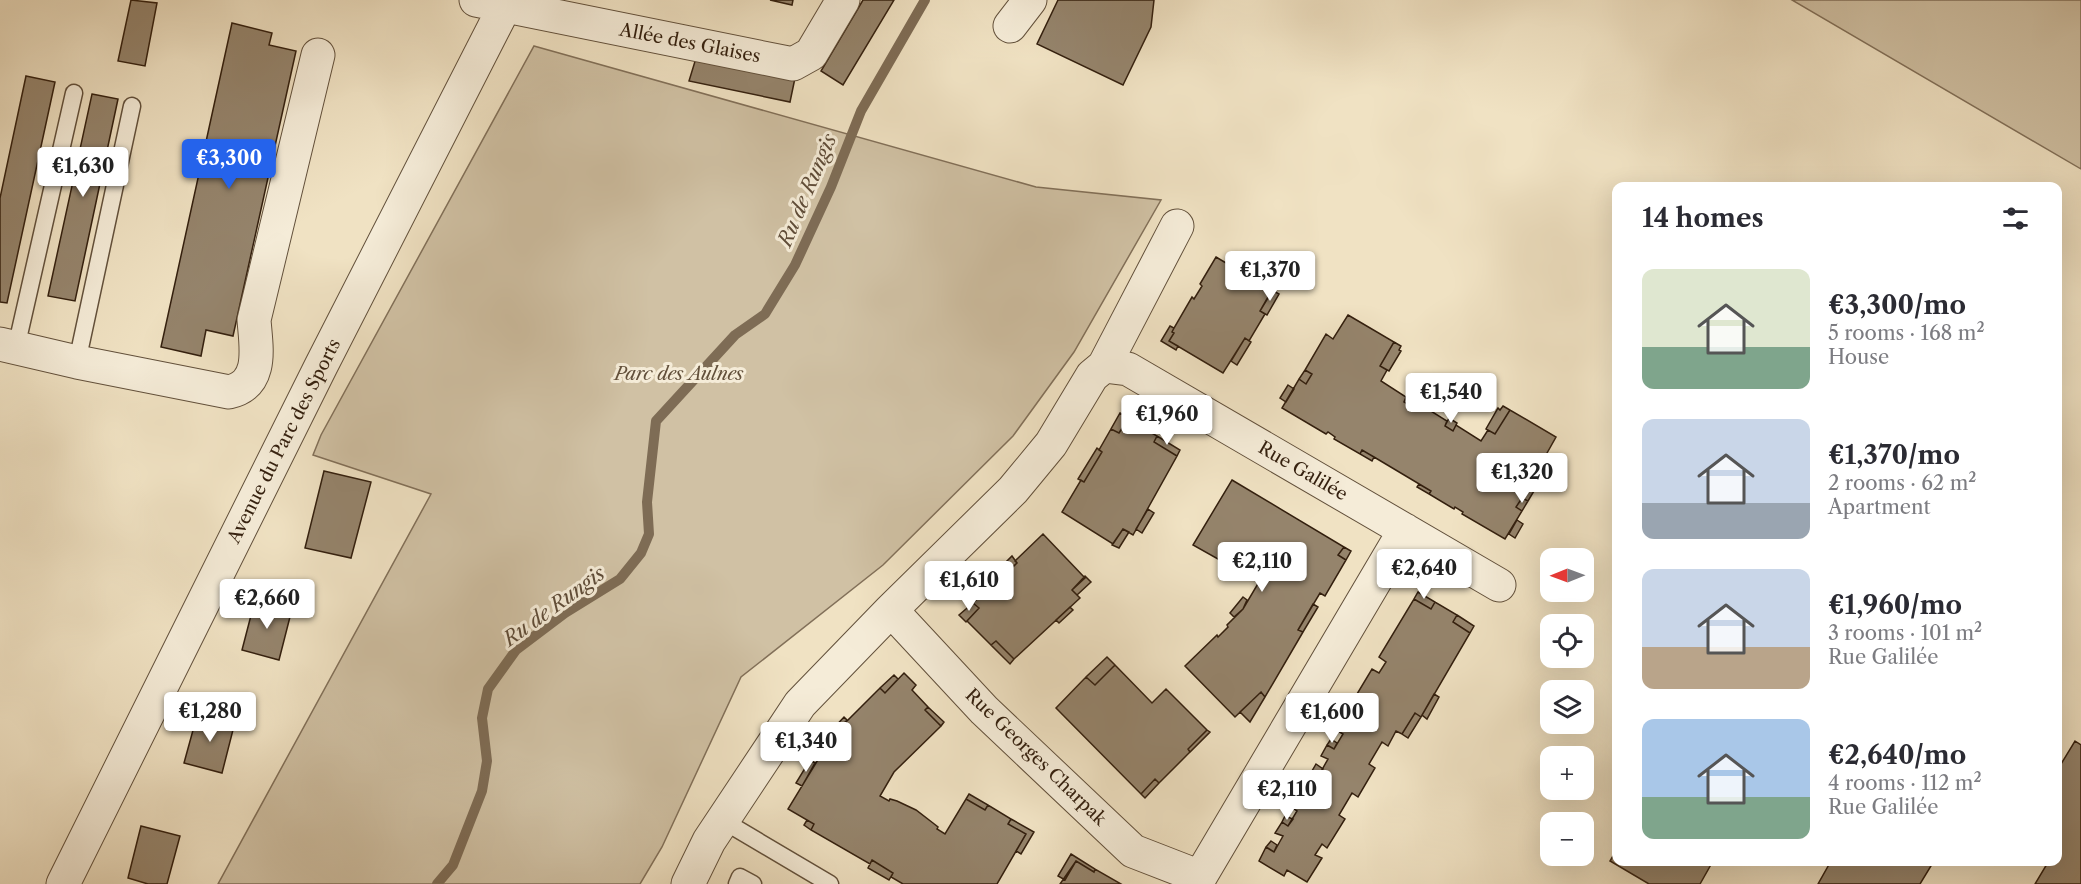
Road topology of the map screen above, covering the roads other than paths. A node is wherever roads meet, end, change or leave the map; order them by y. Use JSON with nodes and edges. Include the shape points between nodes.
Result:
{"nodes":[{"id":1,"x":843,"y":0,"type":"edge"},
{"id":2,"x":1030,"y":0,"type":"edge"},
{"id":3,"x":496,"y":2,"type":"edge"},
{"id":4,"x":1011,"y":26,"type":"dead end"},
{"id":5,"x":318,"y":55,"type":"dead end"},
{"id":6,"x":74,"y":93,"type":"dead end"},
{"id":7,"x":132,"y":106,"type":"dead end"},
{"id":8,"x":1177,"y":226,"type":"dead end"},
{"id":9,"x":8,"y":346,"type":"edge"},
{"id":10,"x":77,"y":362,"type":"junction"},
{"id":11,"x":1104,"y":366,"type":"junction"},
{"id":12,"x":1405,"y":531,"type":"junction"},
{"id":13,"x":1499,"y":585,"type":"dead end"},
{"id":14,"x":891,"y":610,"type":"junction"},
{"id":15,"x":722,"y":820,"type":"junction"},
{"id":16,"x":63,"y":884,"type":"edge"},
{"id":17,"x":687,"y":884,"type":"edge"},
{"id":18,"x":737,"y":884,"type":"edge"},
{"id":19,"x":753,"y":884,"type":"edge"},
{"id":20,"x":830,"y":884,"type":"edge"}],
"edges":[{"from":1,"to":3,"type":"street","name":"Allée des Glaises","via":[[811,54],[793,64]]},
{"from":2,"to":4,"type":"street"},
{"from":3,"to":16,"type":"street","name":"Avenue du Parc des Sports"},
{"from":5,"to":10,"type":"street","via":[[254,320],[257,356],[252,376],[241,389],[230,392]]},
{"from":6,"to":9,"type":"lane"},
{"from":7,"to":10,"type":"lane"},
{"from":8,"to":11,"type":"street"},
{"from":9,"to":10,"type":"street"},
{"from":11,"to":12,"type":"street","name":"Rue Galilée","via":[[1128,369]]},
{"from":11,"to":14,"type":"street","via":[[1092,376],[1052,444],[1013,490]]},
{"from":12,"to":13,"type":"street","name":"Rue Galilée"},
{"from":12,"to":14,"type":"street","name":"Rue Georges Charpak","via":[[1200,877],[1133,850],[984,710]]},
{"from":14,"to":15,"type":"street","via":[[800,704]]},
{"from":15,"to":17,"type":"street"},
{"from":15,"to":20,"type":"lane"},
{"from":18,"to":19,"type":"lane","via":[[740,877]]}]}
